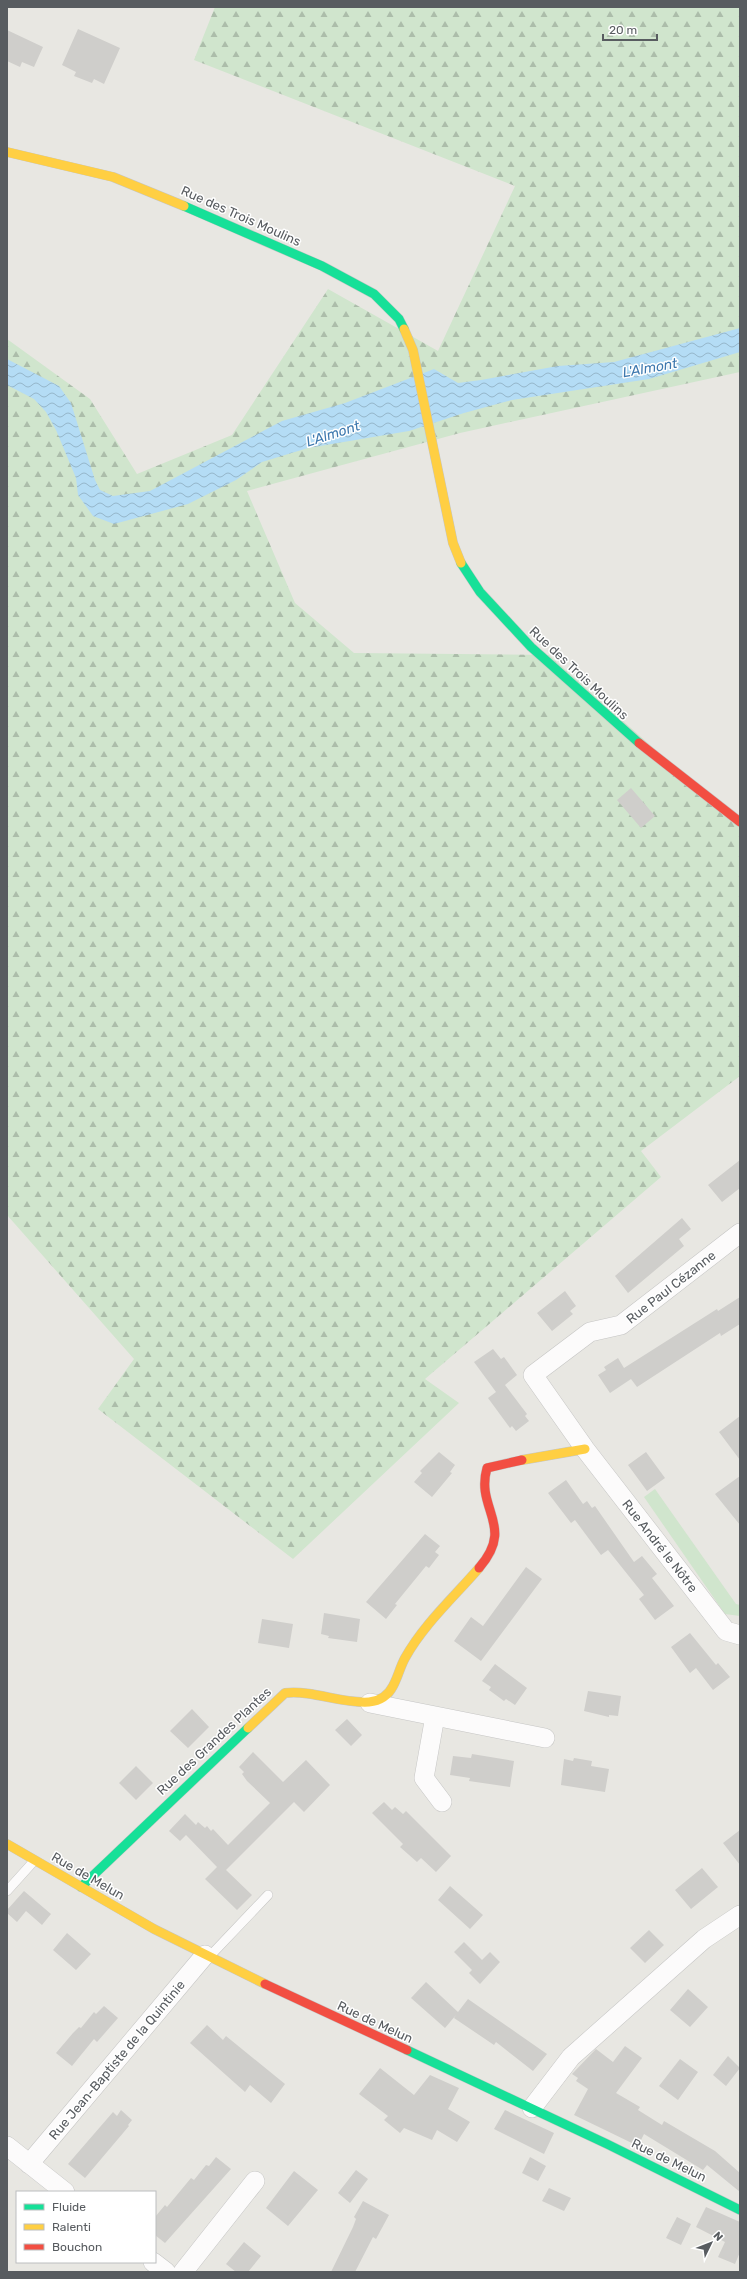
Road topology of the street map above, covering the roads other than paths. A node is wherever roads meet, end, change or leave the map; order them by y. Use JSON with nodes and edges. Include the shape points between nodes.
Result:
{"nodes":[{"id":1,"x":7,"y":152,"type":"edge"},
{"id":2,"x":740,"y":822,"type":"edge"},
{"id":3,"x":740,"y":1232,"type":"edge"},
{"id":4,"x":585,"y":1449,"type":"junction"},
{"id":5,"x":740,"y":1635,"type":"edge"},
{"id":6,"x":370,"y":1703,"type":"junction"},
{"id":7,"x":435,"y":1716,"type":"junction"},
{"id":8,"x":545,"y":1738,"type":"dead end"},
{"id":9,"x":442,"y":1802,"type":"dead end"},
{"id":10,"x":7,"y":1844,"type":"edge"},
{"id":11,"x":35,"y":1860,"type":"junction"},
{"id":12,"x":82,"y":1887,"type":"junction"},
{"id":13,"x":7,"y":1891,"type":"edge"},
{"id":14,"x":268,"y":1895,"type":"dead end"},
{"id":15,"x":740,"y":1915,"type":"edge"},
{"id":16,"x":207,"y":1956,"type":"junction"},
{"id":17,"x":532,"y":2108,"type":"junction"},
{"id":18,"x":7,"y":2146,"type":"edge"},
{"id":19,"x":29,"y":2164,"type":"junction"},
{"id":20,"x":255,"y":2182,"type":"dead end"},
{"id":21,"x":63,"y":2191,"type":"edge"},
{"id":22,"x":740,"y":2210,"type":"edge"},
{"id":23,"x":154,"y":2263,"type":"edge"},
{"id":24,"x":191,"y":2269,"type":"edge"},
{"id":25,"x":166,"y":2272,"type":"edge"}],
"edges":[{"from":1,"to":2,"type":"street","name":"Rue des Trois Moulins","via":[[113,177],[145,189],[322,266],[374,294],[399,319],[413,350],[453,543],[463,568],[480,592],[531,648],[621,729]]},
{"from":3,"to":4,"type":"street","name":"Rue Paul Cézanne","via":[[621,1325],[590,1332],[534,1375]]},
{"from":4,"to":5,"type":"street","name":"Rue André le Nôtre","via":[[726,1631]]},
{"from":4,"to":6,"type":"street","via":[[487,1468],[483,1477],[485,1492],[496,1524],[495,1542],[488,1555],[408,1653],[390,1692]]},
{"from":6,"to":7,"type":"street"},
{"from":6,"to":12,"type":"street","name":"Rue des Grandes Plantes","via":[[295,1690],[284,1693]]},
{"from":7,"to":8,"type":"street"},
{"from":7,"to":9,"type":"street","via":[[424,1778]]},
{"from":10,"to":11,"type":"street","name":"Rue de Melun"},
{"from":11,"to":12,"type":"street","name":"Rue de Melun"},
{"from":11,"to":13,"type":"lane"},
{"from":12,"to":16,"type":"street","name":"Rue de Melun"},
{"from":14,"to":16,"type":"lane"},
{"from":15,"to":17,"type":"street","via":[[704,1939],[571,2057]]},
{"from":16,"to":17,"type":"street","name":"Rue de Melun"},
{"from":16,"to":19,"type":"street","name":"Rue Jean-Baptiste de la Quintinie"},
{"from":17,"to":22,"type":"street","name":"Rue de Melun","via":[[655,2166]]},
{"from":18,"to":19,"type":"street"},
{"from":19,"to":21,"type":"street"},
{"from":20,"to":24,"type":"street"},
{"from":23,"to":25,"type":"street"}]}
